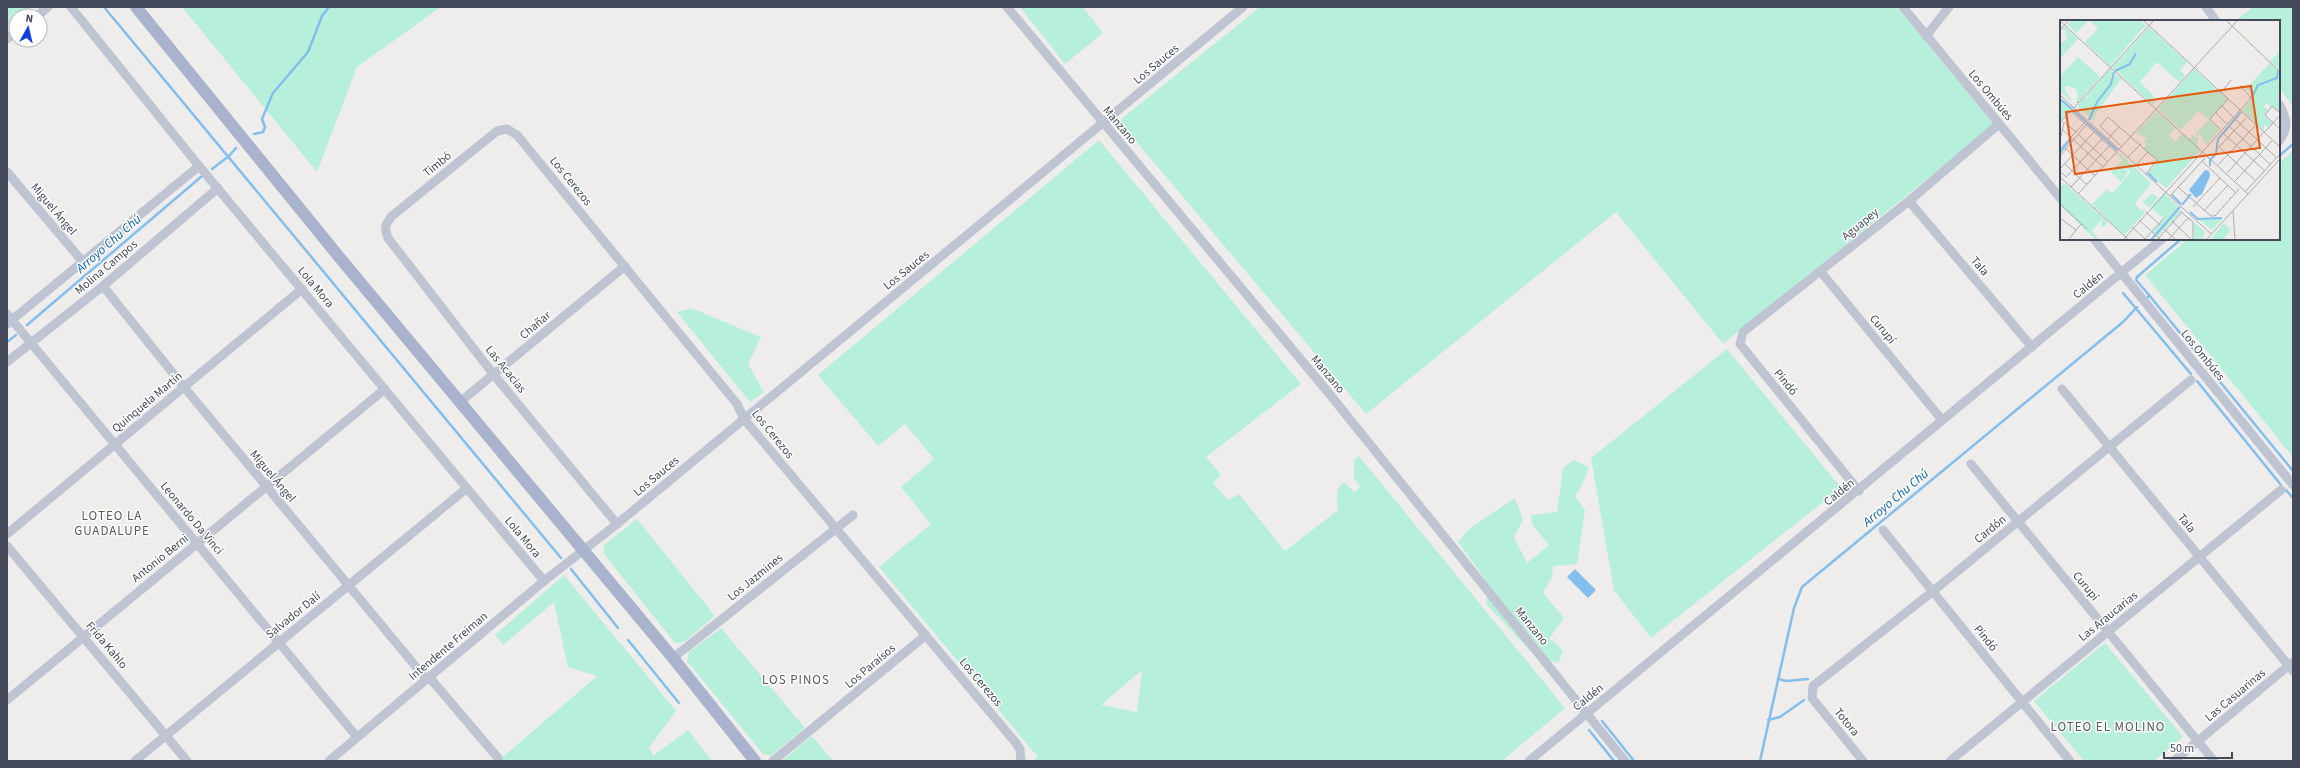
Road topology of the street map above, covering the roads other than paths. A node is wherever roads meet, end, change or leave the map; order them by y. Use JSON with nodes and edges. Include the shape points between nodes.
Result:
{"nodes":[{"id":1,"x":71,"y":7,"type":"edge"},
{"id":2,"x":136,"y":7,"type":"edge"},
{"id":3,"x":1007,"y":7,"type":"edge"},
{"id":4,"x":1243,"y":7,"type":"edge"},
{"id":5,"x":1903,"y":7,"type":"edge"},
{"id":6,"x":1949,"y":7,"type":"edge"},
{"id":7,"x":2206,"y":7,"type":"edge"},
{"id":8,"x":2215,"y":20,"type":"edge"},
{"id":9,"x":1926,"y":36,"type":"junction"},
{"id":10,"x":2280,"y":106,"type":"edge"},
{"id":11,"x":1103,"y":123,"type":"junction"},
{"id":12,"x":1999,"y":124,"type":"junction"},
{"id":13,"x":507,"y":129,"type":"joint"},
{"id":14,"x":2282,"y":137,"type":"edge"},
{"id":15,"x":198,"y":166,"type":"junction"},
{"id":16,"x":7,"y":172,"type":"edge"},
{"id":17,"x":218,"y":188,"type":"junction"},
{"id":18,"x":2060,"y":198,"type":"edge"},
{"id":19,"x":1909,"y":200,"type":"junction"},
{"id":20,"x":385,"y":224,"type":"joint"},
{"id":21,"x":2095,"y":240,"type":"edge"},
{"id":22,"x":2161,"y":240,"type":"edge"},
{"id":23,"x":83,"y":262,"type":"junction"},
{"id":24,"x":625,"y":266,"type":"junction"},
{"id":25,"x":1821,"y":272,"type":"junction"},
{"id":26,"x":2122,"y":272,"type":"junction"},
{"id":27,"x":103,"y":286,"type":"junction"},
{"id":28,"x":302,"y":289,"type":"junction"},
{"id":29,"x":9,"y":319,"type":"edge"},
{"id":30,"x":31,"y":343,"type":"junction"},
{"id":31,"x":1740,"y":344,"type":"joint"},
{"id":32,"x":2032,"y":347,"type":"junction"},
{"id":33,"x":7,"y":362,"type":"edge"},
{"id":34,"x":494,"y":374,"type":"junction"},
{"id":35,"x":2191,"y":380,"type":"dead end"},
{"id":36,"x":184,"y":387,"type":"junction"},
{"id":37,"x":385,"y":389,"type":"junction"},
{"id":38,"x":2062,"y":389,"type":"dead end"},
{"id":39,"x":460,"y":402,"type":"junction"},
{"id":40,"x":744,"y":419,"type":"junction"},
{"id":41,"x":1942,"y":420,"type":"junction"},
{"id":42,"x":115,"y":444,"type":"junction"},
{"id":43,"x":2108,"y":447,"type":"junction"},
{"id":44,"x":1971,"y":464,"type":"dead end"},
{"id":45,"x":2293,"y":485,"type":"edge"},
{"id":46,"x":266,"y":486,"type":"junction"},
{"id":47,"x":467,"y":488,"type":"junction"},
{"id":48,"x":2281,"y":490,"type":"dead end"},
{"id":49,"x":1859,"y":491,"type":"junction"},
{"id":50,"x":853,"y":515,"type":"dead end"},
{"id":51,"x":2018,"y":522,"type":"junction"},
{"id":52,"x":617,"y":524,"type":"junction"},
{"id":53,"x":835,"y":528,"type":"junction"},
{"id":54,"x":1883,"y":530,"type":"dead end"},
{"id":55,"x":7,"y":534,"type":"edge"},
{"id":56,"x":197,"y":543,"type":"junction"},
{"id":57,"x":7,"y":546,"type":"edge"},
{"id":58,"x":584,"y":551,"type":"junction"},
{"id":59,"x":2199,"y":557,"type":"junction"},
{"id":60,"x":544,"y":581,"type":"junction"},
{"id":61,"x":348,"y":585,"type":"junction"},
{"id":62,"x":1932,"y":592,"type":"junction"},
{"id":63,"x":2108,"y":632,"type":"junction"},
{"id":64,"x":926,"y":635,"type":"junction"},
{"id":65,"x":84,"y":636,"type":"junction"},
{"id":66,"x":278,"y":642,"type":"junction"},
{"id":67,"x":673,"y":658,"type":"junction"},
{"id":68,"x":2291,"y":666,"type":"edge"},
{"id":69,"x":428,"y":679,"type":"junction"},
{"id":70,"x":1812,"y":698,"type":"joint"},
{"id":71,"x":7,"y":700,"type":"edge"},
{"id":72,"x":2022,"y":701,"type":"junction"},
{"id":73,"x":1587,"y":713,"type":"junction"},
{"id":74,"x":166,"y":736,"type":"junction"},
{"id":75,"x":357,"y":737,"type":"junction"},
{"id":76,"x":2198,"y":741,"type":"junction"},
{"id":77,"x":498,"y":758,"type":"dead end"},
{"id":78,"x":1021,"y":758,"type":"edge"},
{"id":79,"x":135,"y":761,"type":"edge"},
{"id":80,"x":187,"y":761,"type":"edge"},
{"id":81,"x":329,"y":761,"type":"edge"},
{"id":82,"x":754,"y":761,"type":"edge"},
{"id":83,"x":773,"y":761,"type":"edge"},
{"id":84,"x":1529,"y":761,"type":"edge"},
{"id":85,"x":1625,"y":761,"type":"edge"},
{"id":86,"x":1863,"y":761,"type":"edge"},
{"id":87,"x":1950,"y":761,"type":"edge"},
{"id":88,"x":2070,"y":761,"type":"edge"},
{"id":89,"x":2174,"y":761,"type":"edge"},
{"id":90,"x":2214,"y":761,"type":"edge"}],
"edges":[{"from":1,"to":15,"type":"street","name":"Lola Mora"},
{"from":2,"to":39,"type":"main road"},
{"from":3,"to":11,"type":"street","name":"Manzano"},
{"from":4,"to":11,"type":"street","name":"Los Sauces"},
{"from":5,"to":9,"type":"street","name":"Los Ombúes"},
{"from":6,"to":9,"type":"street"},
{"from":7,"to":8,"type":"street"},
{"from":9,"to":12,"type":"street","name":"Los Ombúes"},
{"from":10,"to":14,"type":"street","via":[[2287,121]]},
{"from":11,"to":40,"type":"street","name":"Los Sauces"},
{"from":11,"to":73,"type":"street","name":"Manzano","via":[[1326,391]]},
{"from":12,"to":18,"type":"street","name":"Los Ombúes"},
{"from":12,"to":19,"type":"street","name":"Aguapey"},
{"from":13,"to":20,"type":"street","name":"Timbó","via":[[497,131]]},
{"from":13,"to":24,"type":"street","name":"Los Cerezos","via":[[518,135]]},
{"from":15,"to":17,"type":"street","name":"Lola Mora"},
{"from":15,"to":23,"type":"street","name":"Molina Campos"},
{"from":16,"to":23,"type":"street","name":"Miguel Ángel"},
{"from":17,"to":27,"type":"street","name":"Molina Campos"},
{"from":17,"to":28,"type":"street","name":"Lola Mora"},
{"from":19,"to":25,"type":"street","name":"Aguapey"},
{"from":19,"to":32,"type":"street","name":"Tala"},
{"from":20,"to":34,"type":"street","name":"Las Acacias","via":[[388,238]]},
{"from":21,"to":26,"type":"street","name":"Los Ombúes"},
{"from":22,"to":26,"type":"street","name":"Caldén"},
{"from":23,"to":29,"type":"street","name":"Molina Campos"},
{"from":24,"to":34,"type":"street","name":"Chañar"},
{"from":24,"to":40,"type":"street","name":"Los Cerezos","via":[[737,404]]},
{"from":25,"to":31,"type":"street","name":"Aguapey","via":[[1743,332]]},
{"from":25,"to":41,"type":"street","name":"Curupí"},
{"from":26,"to":32,"type":"street","name":"Caldén"},
{"from":26,"to":45,"type":"street","name":"Los Ombúes"},
{"from":27,"to":30,"type":"street","name":"Molina Campos"},
{"from":27,"to":36,"type":"street","name":"Miguel Ángel"},
{"from":28,"to":36,"type":"street","name":"Quinquela Martín"},
{"from":28,"to":37,"type":"street","name":"Lola Mora"},
{"from":29,"to":30,"type":"street","name":"Leonardo Da Vinci"},
{"from":30,"to":33,"type":"street","name":"Molina Campos"},
{"from":30,"to":42,"type":"street","name":"Leonardo Da Vinci"},
{"from":31,"to":49,"type":"street","name":"Pindó"},
{"from":32,"to":41,"type":"street","name":"Caldén"},
{"from":34,"to":39,"type":"street","name":"Chañar"},
{"from":34,"to":52,"type":"street","name":"Las Acacias"},
{"from":35,"to":43,"type":"street","name":"Cardón"},
{"from":36,"to":42,"type":"street","name":"Quinquela Martín"},
{"from":36,"to":46,"type":"street","name":"Miguel Ángel"},
{"from":37,"to":46,"type":"street","name":"Antonio Berni"},
{"from":37,"to":47,"type":"street","name":"Lola Mora"},
{"from":38,"to":43,"type":"street","name":"Tala"},
{"from":39,"to":58,"type":"main road"},
{"from":40,"to":52,"type":"street","name":"Los Sauces"},
{"from":40,"to":53,"type":"street","name":"Los Cerezos"},
{"from":41,"to":49,"type":"street","name":"Caldén"},
{"from":42,"to":55,"type":"street","name":"Quinquela Martín"},
{"from":42,"to":56,"type":"street","name":"Leonardo Da Vinci"},
{"from":43,"to":51,"type":"street","name":"Cardón"},
{"from":43,"to":59,"type":"street","name":"Tala"},
{"from":44,"to":51,"type":"street","name":"Curupí"},
{"from":46,"to":56,"type":"street","name":"Antonio Berni"},
{"from":46,"to":61,"type":"street","name":"Miguel Ángel"},
{"from":47,"to":60,"type":"street","name":"Lola Mora"},
{"from":47,"to":61,"type":"street","name":"Salvador Dalí"},
{"from":48,"to":59,"type":"street","name":"Las Araucarias"},
{"from":49,"to":73,"type":"street","name":"Caldén"},
{"from":50,"to":53,"type":"street","name":"Los Jazmines"},
{"from":51,"to":62,"type":"street","name":"Cardón"},
{"from":51,"to":63,"type":"street","name":"Curupí"},
{"from":52,"to":58,"type":"street","name":"Los Sauces"},
{"from":53,"to":64,"type":"street","name":"Los Cerezos"},
{"from":53,"to":67,"type":"street","name":"Los Jazmines"},
{"from":54,"to":62,"type":"street","name":"Pindó"},
{"from":56,"to":65,"type":"street","name":"Antonio Berni"},
{"from":56,"to":66,"type":"street","name":"Leonardo Da Vinci"},
{"from":57,"to":65,"type":"street","name":"Frida Kahlo"},
{"from":58,"to":60,"type":"street","name":"Intendente Freiman"},
{"from":58,"to":67,"type":"main road"},
{"from":59,"to":63,"type":"street","name":"Las Araucarias"},
{"from":59,"to":68,"type":"street","name":"Tala"},
{"from":60,"to":69,"type":"street","name":"Intendente Freiman"},
{"from":61,"to":66,"type":"street","name":"Salvador Dalí"},
{"from":61,"to":69,"type":"street","name":"Miguel Ángel"},
{"from":62,"to":70,"type":"street","name":"Cardón","via":[[1813,686]]},
{"from":62,"to":72,"type":"street","name":"Pindó"},
{"from":63,"to":72,"type":"street","name":"Las Araucarias"},
{"from":63,"to":76,"type":"street","name":"Curupí"},
{"from":64,"to":78,"type":"street","name":"Los Cerezos","via":[[1016,743]]},
{"from":64,"to":83,"type":"street","name":"Los Paraísos"},
{"from":65,"to":71,"type":"street","name":"Antonio Berni"},
{"from":65,"to":74,"type":"street","name":"Frida Kahlo"},
{"from":66,"to":74,"type":"street","name":"Salvador Dalí"},
{"from":66,"to":75,"type":"street","name":"Leonardo Da Vinci"},
{"from":67,"to":82,"type":"main road"},
{"from":68,"to":76,"type":"street","name":"Las Casuarinas"},
{"from":69,"to":75,"type":"street","name":"Intendente Freiman"},
{"from":69,"to":77,"type":"street","name":"Miguel Ángel"},
{"from":70,"to":86,"type":"street","name":"Totora"},
{"from":72,"to":87,"type":"street","name":"Las Araucarias"},
{"from":72,"to":88,"type":"street","name":"Pindó"},
{"from":73,"to":84,"type":"street","name":"Caldén"},
{"from":73,"to":85,"type":"street","name":"Manzano"},
{"from":74,"to":79,"type":"street","name":"Salvador Dalí"},
{"from":74,"to":80,"type":"street","name":"Frida Kahlo"},
{"from":75,"to":81,"type":"street","name":"Intendente Freiman"},
{"from":76,"to":89,"type":"street","name":"Las Casuarinas"},
{"from":76,"to":90,"type":"street","name":"Curupí"}]}
